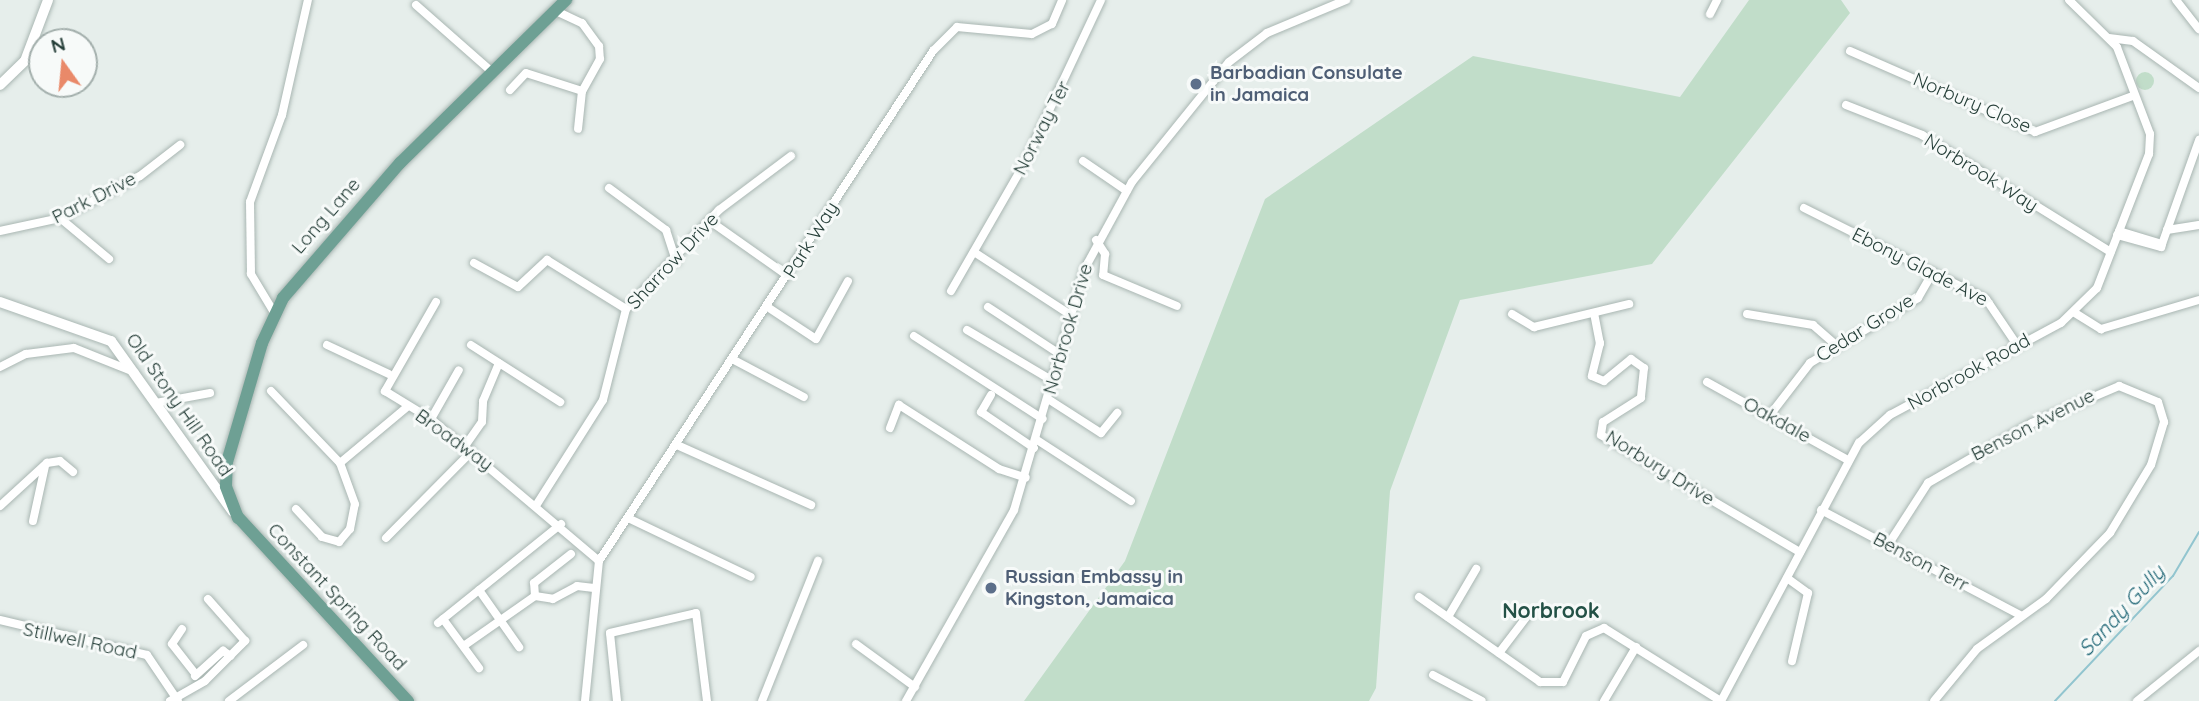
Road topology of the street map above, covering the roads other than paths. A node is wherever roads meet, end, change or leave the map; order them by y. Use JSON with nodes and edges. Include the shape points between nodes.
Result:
{"nodes":[{"id":1,"x":48,"y":0,"type":"edge"},
{"id":2,"x":308,"y":0,"type":"edge"},
{"id":3,"x":566,"y":0,"type":"edge"},
{"id":4,"x":1062,"y":0,"type":"edge"},
{"id":5,"x":1101,"y":0,"type":"edge"},
{"id":6,"x":1317,"y":0,"type":"edge"},
{"id":7,"x":1346,"y":0,"type":"edge"},
{"id":8,"x":1717,"y":0,"type":"edge"},
{"id":9,"x":2069,"y":0,"type":"edge"},
{"id":10,"x":2176,"y":0,"type":"edge"},
{"id":11,"x":416,"y":5,"type":"dead end"},
{"id":12,"x":1319,"y":10,"type":"junction"},
{"id":13,"x":555,"y":11,"type":"junction"},
{"id":14,"x":1710,"y":14,"type":"dead end"},
{"id":15,"x":2199,"y":29,"type":"edge"},
{"id":16,"x":2109,"y":38,"type":"junction"},
{"id":17,"x":1850,"y":51,"type":"dead end"},
{"id":18,"x":493,"y":73,"type":"junction"},
{"id":19,"x":0,"y":85,"type":"edge"},
{"id":20,"x":2199,"y":89,"type":"edge"},
{"id":21,"x":510,"y":90,"type":"dead end"},
{"id":22,"x":582,"y":92,"type":"junction"},
{"id":23,"x":2133,"y":96,"type":"junction"},
{"id":24,"x":1846,"y":105,"type":"dead end"},
{"id":25,"x":578,"y":129,"type":"dead end"},
{"id":26,"x":2199,"y":140,"type":"edge"},
{"id":27,"x":180,"y":145,"type":"dead end"},
{"id":28,"x":791,"y":156,"type":"dead end"},
{"id":29,"x":1083,"y":161,"type":"dead end"},
{"id":30,"x":609,"y":188,"type":"dead end"},
{"id":31,"x":1126,"y":191,"type":"junction"},
{"id":32,"x":1804,"y":208,"type":"dead end"},
{"id":33,"x":60,"y":218,"type":"junction"},
{"id":34,"x":710,"y":221,"type":"junction"},
{"id":35,"x":2199,"y":225,"type":"edge"},
{"id":36,"x":2167,"y":230,"type":"junction"},
{"id":37,"x":0,"y":231,"type":"edge"},
{"id":38,"x":2118,"y":233,"type":"junction"},
{"id":39,"x":1096,"y":240,"type":"junction"},
{"id":40,"x":974,"y":252,"type":"junction"},
{"id":41,"x":2111,"y":252,"type":"junction"},
{"id":42,"x":109,"y":259,"type":"dead end"},
{"id":43,"x":676,"y":261,"type":"junction"},
{"id":44,"x":474,"y":263,"type":"dead end"},
{"id":45,"x":1933,"y":272,"type":"junction"},
{"id":46,"x":788,"y":276,"type":"junction"},
{"id":47,"x":848,"y":281,"type":"dead end"},
{"id":48,"x":951,"y":291,"type":"dead end"},
{"id":49,"x":2199,"y":300,"type":"edge"},
{"id":50,"x":0,"y":302,"type":"edge"},
{"id":51,"x":436,"y":302,"type":"dead end"},
{"id":52,"x":1629,"y":304,"type":"dead end"},
{"id":53,"x":1177,"y":306,"type":"dead end"},
{"id":54,"x":988,"y":307,"type":"dead end"},
{"id":55,"x":769,"y":308,"type":"junction"},
{"id":56,"x":626,"y":309,"type":"junction"},
{"id":57,"x":1594,"y":313,"type":"junction"},
{"id":58,"x":2075,"y":313,"type":"junction"},
{"id":59,"x":275,"y":314,"type":"junction"},
{"id":60,"x":1512,"y":314,"type":"dead end"},
{"id":61,"x":1747,"y":314,"type":"dead end"},
{"id":62,"x":1072,"y":316,"type":"junction"},
{"id":63,"x":967,"y":330,"type":"dead end"},
{"id":64,"x":914,"y":336,"type":"dead end"},
{"id":65,"x":327,"y":345,"type":"dead end"},
{"id":66,"x":471,"y":345,"type":"dead end"},
{"id":67,"x":1836,"y":345,"type":"junction"},
{"id":68,"x":2017,"y":345,"type":"junction"},
{"id":69,"x":1061,"y":355,"type":"junction"},
{"id":70,"x":734,"y":360,"type":"junction"},
{"id":71,"x":499,"y":363,"type":"junction"},
{"id":72,"x":0,"y":367,"type":"edge"},
{"id":73,"x":459,"y":370,"type":"dead end"},
{"id":74,"x":137,"y":373,"type":"junction"},
{"id":75,"x":389,"y":374,"type":"junction"},
{"id":76,"x":1053,"y":381,"type":"junction"},
{"id":77,"x":1707,"y":382,"type":"dead end"},
{"id":78,"x":271,"y":391,"type":"dead end"},
{"id":79,"x":210,"y":393,"type":"dead end"},
{"id":80,"x":991,"y":395,"type":"dead end"},
{"id":81,"x":804,"y":397,"type":"dead end"},
{"id":82,"x":1048,"y":399,"type":"junction"},
{"id":83,"x":560,"y":402,"type":"dead end"},
{"id":84,"x":156,"y":403,"type":"junction"},
{"id":85,"x":407,"y":407,"type":"junction"},
{"id":86,"x":1117,"y":413,"type":"dead end"},
{"id":87,"x":1770,"y":415,"type":"junction"},
{"id":88,"x":431,"y":419,"type":"junction"},
{"id":89,"x":1043,"y":419,"type":"junction"},
{"id":90,"x":890,"y":428,"type":"dead end"},
{"id":91,"x":677,"y":444,"type":"junction"},
{"id":92,"x":1035,"y":444,"type":"junction"},
{"id":93,"x":468,"y":449,"type":"junction"},
{"id":94,"x":1846,"y":459,"type":"junction"},
{"id":95,"x":47,"y":463,"type":"junction"},
{"id":96,"x":340,"y":463,"type":"junction"},
{"id":97,"x":73,"y":472,"type":"dead end"},
{"id":98,"x":1026,"y":478,"type":"junction"},
{"id":99,"x":1131,"y":501,"type":"dead end"},
{"id":100,"x":537,"y":504,"type":"junction"},
{"id":101,"x":811,"y":505,"type":"dead end"},
{"id":102,"x":0,"y":506,"type":"edge"},
{"id":103,"x":296,"y":509,"type":"dead end"},
{"id":104,"x":1821,"y":510,"type":"junction"},
{"id":105,"x":238,"y":518,"type":"junction"},
{"id":106,"x":628,"y":518,"type":"junction"},
{"id":107,"x":33,"y":521,"type":"dead end"},
{"id":108,"x":561,"y":524,"type":"junction"},
{"id":109,"x":386,"y":538,"type":"dead end"},
{"id":110,"x":1888,"y":545,"type":"junction"},
{"id":111,"x":1800,"y":552,"type":"junction"},
{"id":112,"x":571,"y":554,"type":"dead end"},
{"id":113,"x":599,"y":561,"type":"junction"},
{"id":114,"x":818,"y":561,"type":"dead end"},
{"id":115,"x":1476,"y":569,"type":"dead end"},
{"id":116,"x":751,"y":577,"type":"dead end"},
{"id":117,"x":1787,"y":578,"type":"junction"},
{"id":118,"x":594,"y":588,"type":"junction"},
{"id":119,"x":479,"y":590,"type":"junction"},
{"id":120,"x":535,"y":596,"type":"junction"},
{"id":121,"x":1419,"y":597,"type":"dead end"},
{"id":122,"x":208,"y":599,"type":"dead end"},
{"id":123,"x":1528,"y":615,"type":"dead end"},
{"id":124,"x":2021,"y":615,"type":"junction"},
{"id":125,"x":1448,"y":617,"type":"junction"},
{"id":126,"x":502,"y":619,"type":"junction"},
{"id":127,"x":2,"y":623,"type":"edge"},
{"id":128,"x":182,"y":629,"type":"dead end"},
{"id":129,"x":856,"y":644,"type":"dead end"},
{"id":130,"x":303,"y":645,"type":"dead end"},
{"id":131,"x":465,"y":645,"type":"junction"},
{"id":132,"x":519,"y":647,"type":"dead end"},
{"id":133,"x":1636,"y":647,"type":"junction"},
{"id":134,"x":2199,"y":651,"type":"edge"},
{"id":135,"x":1499,"y":653,"type":"junction"},
{"id":136,"x":1792,"y":662,"type":"dead end"},
{"id":137,"x":480,"y":668,"type":"dead end"},
{"id":138,"x":1433,"y":675,"type":"dead end"},
{"id":139,"x":195,"y":678,"type":"junction"},
{"id":140,"x":915,"y":687,"type":"junction"},
{"id":141,"x":174,"y":699,"type":"edge"},
{"id":142,"x":229,"y":701,"type":"edge"},
{"id":143,"x":408,"y":701,"type":"edge"},
{"id":144,"x":585,"y":701,"type":"edge"},
{"id":145,"x":617,"y":701,"type":"edge"},
{"id":146,"x":707,"y":701,"type":"edge"},
{"id":147,"x":762,"y":701,"type":"edge"},
{"id":148,"x":906,"y":701,"type":"edge"},
{"id":149,"x":1482,"y":701,"type":"edge"},
{"id":150,"x":1604,"y":701,"type":"edge"},
{"id":151,"x":1721,"y":701,"type":"edge"},
{"id":152,"x":1934,"y":701,"type":"edge"},
{"id":153,"x":2137,"y":701,"type":"edge"}],
"edges":[{"from":1,"to":19,"type":"street","via":[[25,61]]},
{"from":2,"to":59,"type":"street","via":[[282,115],[250,202],[251,274]]},
{"from":3,"to":13,"type":"main road","name":"Long Lane"},
{"from":4,"to":46,"type":"street","name":"Park Way","via":[[1052,24],[1032,34],[951,30]]},
{"from":5,"to":40,"type":"street","name":"Norway Ter","via":[[1066,82]]},
{"from":6,"to":12,"type":"street"},
{"from":7,"to":12,"type":"street","name":"Norbrook Drive"},
{"from":8,"to":14,"type":"street"},
{"from":9,"to":16,"type":"street"},
{"from":10,"to":15,"type":"street"},
{"from":11,"to":18,"type":"street"},
{"from":12,"to":31,"type":"street","name":"Norbrook Drive","via":[[1267,33],[1229,62]]},
{"from":13,"to":18,"type":"main road","name":"Long Lane"},
{"from":13,"to":22,"type":"street","via":[[582,23],[599,46],[600,59]]},
{"from":16,"to":20,"type":"street","via":[[2133,41]]},
{"from":16,"to":23,"type":"street","name":"Norbrook Road"},
{"from":17,"to":23,"type":"street","name":"Norbury Close","via":[[2035,132]]},
{"from":18,"to":59,"type":"main road","name":"Long Lane","via":[[360,206],[294,282]]},
{"from":21,"to":22,"type":"street","via":[[526,73]]},
{"from":22,"to":25,"type":"street"},
{"from":23,"to":38,"type":"street","name":"Norbrook Road","via":[[2151,145]]},
{"from":24,"to":41,"type":"street","name":"Norbrook Way","via":[[1922,135]]},
{"from":26,"to":36,"type":"street"},
{"from":27,"to":33,"type":"street","name":"Park Drive","via":[[140,176]]},
{"from":28,"to":34,"type":"street","name":"Sharrow Drive"},
{"from":29,"to":31,"type":"street"},
{"from":30,"to":43,"type":"street","via":[[666,230]]},
{"from":31,"to":39,"type":"street","name":"Norbrook Drive"},
{"from":32,"to":45,"type":"street","name":"Ebony Glade Ave"},
{"from":33,"to":37,"type":"street","name":"Park Drive"},
{"from":33,"to":42,"type":"street"},
{"from":34,"to":43,"type":"street","name":"Sharrow Drive"},
{"from":34,"to":46,"type":"street"},
{"from":35,"to":36,"type":"street"},
{"from":36,"to":38,"type":"street","via":[[2162,244]]},
{"from":38,"to":41,"type":"street","name":"Norbrook Road"},
{"from":39,"to":53,"type":"street","via":[[1104,251],[1103,275]]},
{"from":39,"to":62,"type":"street","name":"Norbrook Drive"},
{"from":40,"to":48,"type":"street","name":"Norway Ter"},
{"from":40,"to":62,"type":"street"},
{"from":41,"to":58,"type":"street","name":"Norbrook Road","via":[[2091,299]]},
{"from":43,"to":56,"type":"street","name":"Sharrow Drive"},
{"from":44,"to":56,"type":"street","via":[[518,287],[547,260]]},
{"from":45,"to":67,"type":"street","name":"Cedar Grove","via":[[1918,298]]},
{"from":45,"to":68,"type":"street","name":"Ebony Glade Ave","via":[[1997,308]]},
{"from":46,"to":55,"type":"street","name":"Park Way"},
{"from":47,"to":55,"type":"street","via":[[816,339]]},
{"from":49,"to":58,"type":"street","via":[[2101,329]]},
{"from":50,"to":74,"type":"street","name":"Old Stony Hill Road","via":[[105,337]]},
{"from":51,"to":75,"type":"street"},
{"from":52,"to":57,"type":"street"},
{"from":54,"to":69,"type":"street"},
{"from":55,"to":70,"type":"street","name":"Park Way"},
{"from":56,"to":100,"type":"street","name":"Sharrow Drive","via":[[603,400]]},
{"from":57,"to":60,"type":"street","via":[[1534,327]]},
{"from":57,"to":111,"type":"street","name":"Norbury Drive","via":[[1600,343],[1592,376],[1604,381],[1635,359],[1645,376],[1641,398],[1603,422],[1601,435]]},
{"from":58,"to":68,"type":"street","name":"Norbrook Road"},
{"from":59,"to":105,"type":"main road","name":"Long Lane","via":[[227,462],[226,486]]},
{"from":61,"to":67,"type":"street","via":[[1813,324]]},
{"from":62,"to":69,"type":"street","name":"Norbrook Drive"},
{"from":63,"to":76,"type":"street"},
{"from":64,"to":89,"type":"street"},
{"from":65,"to":75,"type":"street"},
{"from":66,"to":71,"type":"street"},
{"from":67,"to":87,"type":"street","name":"Cedar Grove","via":[[1785,388]]},
{"from":68,"to":94,"type":"street","name":"Norbrook Road","via":[[1890,415]]},
{"from":69,"to":76,"type":"street","name":"Norbrook Drive"},
{"from":70,"to":81,"type":"street"},
{"from":70,"to":91,"type":"street","name":"Park Way"},
{"from":71,"to":83,"type":"street"},
{"from":71,"to":93,"type":"street","via":[[483,401],[482,422]]},
{"from":72,"to":74,"type":"street","via":[[26,354],[74,348]]},
{"from":73,"to":88,"type":"street"},
{"from":74,"to":84,"type":"street","name":"Old Stony Hill Road"},
{"from":75,"to":85,"type":"street","name":"Broadway","via":[[385,391]]},
{"from":76,"to":82,"type":"street","name":"Norbrook Drive"},
{"from":77,"to":87,"type":"street","name":"Oakdale"},
{"from":78,"to":96,"type":"street"},
{"from":79,"to":84,"type":"street"},
{"from":80,"to":92,"type":"street","via":[[981,412]]},
{"from":82,"to":86,"type":"street","via":[[1101,433]]},
{"from":82,"to":89,"type":"street","name":"Norbrook Drive"},
{"from":84,"to":105,"type":"street","name":"Old Stony Hill Road"},
{"from":85,"to":88,"type":"street","name":"Broadway"},
{"from":85,"to":96,"type":"street"},
{"from":87,"to":94,"type":"street","name":"Oakdale"},
{"from":88,"to":93,"type":"street","name":"Broadway"},
{"from":89,"to":92,"type":"street","name":"Norbrook Drive"},
{"from":90,"to":98,"type":"street","via":[[899,405],[999,469]]},
{"from":91,"to":101,"type":"street"},
{"from":91,"to":106,"type":"street","name":"Park Way"},
{"from":92,"to":98,"type":"street","name":"Norbrook Drive"},
{"from":92,"to":99,"type":"street"},
{"from":93,"to":100,"type":"street","name":"Broadway"},
{"from":93,"to":109,"type":"street"},
{"from":94,"to":104,"type":"street","name":"Norbrook Road"},
{"from":95,"to":97,"type":"street","via":[[60,461]]},
{"from":95,"to":102,"type":"street"},
{"from":95,"to":107,"type":"street"},
{"from":96,"to":103,"type":"street","via":[[355,504],[350,528],[339,542],[322,537]]},
{"from":98,"to":140,"type":"street","name":"Norbrook Drive"},
{"from":100,"to":108,"type":"street","name":"Broadway"},
{"from":104,"to":110,"type":"street","name":"Benson Terr"},
{"from":104,"to":111,"type":"street","name":"Norbrook Road"},
{"from":105,"to":143,"type":"main road","name":"Constant Spring Road"},
{"from":106,"to":113,"type":"street","name":"Park Way"},
{"from":106,"to":116,"type":"street"},
{"from":108,"to":113,"type":"street","name":"Broadway"},
{"from":108,"to":119,"type":"street"},
{"from":110,"to":124,"type":"street","name":"Benson Terr"},
{"from":110,"to":124,"type":"street","name":"Benson Avenue","via":[[1928,483],[1952,467],[2081,398],[2119,386],[2148,394],[2164,422],[2137,491],[2082,564]]},
{"from":111,"to":117,"type":"street","name":"Norbrook Road"},
{"from":112,"to":120,"type":"street","via":[[534,583]]},
{"from":113,"to":118,"type":"street"},
{"from":114,"to":147,"type":"street"},
{"from":115,"to":125,"type":"street"},
{"from":117,"to":136,"type":"street","via":[[1808,593]]},
{"from":117,"to":151,"type":"street","name":"Norbrook Road"},
{"from":118,"to":120,"type":"street","via":[[576,586],[553,599]]},
{"from":118,"to":144,"type":"street"},
{"from":119,"to":126,"type":"street"},
{"from":119,"to":131,"type":"street","via":[[440,621]]},
{"from":120,"to":126,"type":"street"},
{"from":121,"to":125,"type":"street"},
{"from":122,"to":139,"type":"street","via":[[244,634],[232,656]]},
{"from":123,"to":135,"type":"street"},
{"from":124,"to":152,"type":"street","name":"Benson Avenue","via":[[1977,649]]},
{"from":125,"to":135,"type":"street"},
{"from":126,"to":131,"type":"street"},
{"from":126,"to":132,"type":"street"},
{"from":127,"to":141,"type":"street","name":"Stillwell Road","via":[[147,656]]},
{"from":128,"to":139,"type":"street","via":[[172,644]]},
{"from":129,"to":140,"type":"street"},
{"from":130,"to":142,"type":"street"},
{"from":131,"to":137,"type":"street"},
{"from":133,"to":135,"type":"street","via":[[1595,627],[1556,685],[1540,682]]},
{"from":133,"to":150,"type":"street"},
{"from":133,"to":151,"type":"street"},
{"from":134,"to":153,"type":"street"},
{"from":138,"to":149,"type":"street"},
{"from":139,"to":141,"type":"street"},
{"from":140,"to":148,"type":"street","name":"Norbrook Drive"},
{"from":145,"to":146,"type":"street","via":[[610,633],[696,613]]}]}
